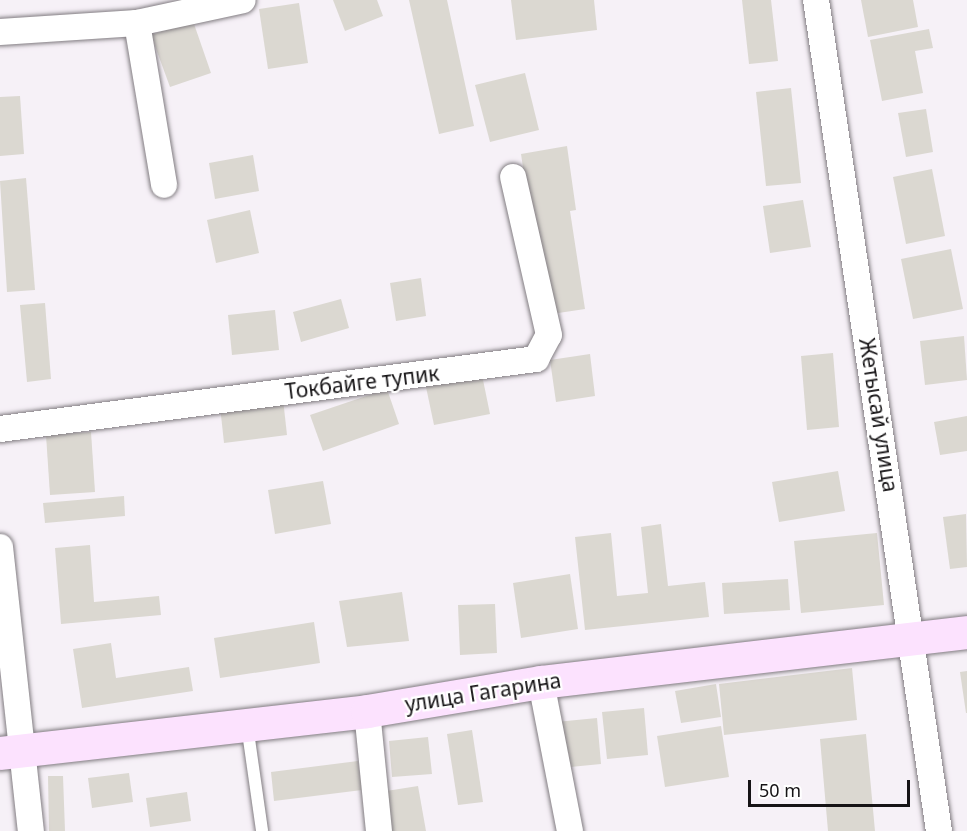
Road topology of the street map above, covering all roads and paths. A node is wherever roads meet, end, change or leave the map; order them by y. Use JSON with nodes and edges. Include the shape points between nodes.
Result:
{"nodes":[{"id":1,"x":243,"y":0,"type":"edge"},
{"id":2,"x":816,"y":0,"type":"edge"},
{"id":3,"x":164,"y":8,"type":"edge"},
{"id":4,"x":137,"y":23,"type":"junction"},
{"id":5,"x":0,"y":32,"type":"edge"},
{"id":6,"x":513,"y":177,"type":"dead end"},
{"id":7,"x":164,"y":185,"type":"dead end"},
{"id":8,"x":0,"y":429,"type":"edge"},
{"id":9,"x":0,"y":547,"type":"edge"},
{"id":10,"x":967,"y":632,"type":"edge"},
{"id":11,"x":913,"y":638,"type":"junction"},
{"id":12,"x":541,"y":682,"type":"junction"},
{"id":13,"x":367,"y":711,"type":"junction"},
{"id":14,"x":247,"y":724,"type":"junction"},
{"id":15,"x":11,"y":751,"type":"edge"},
{"id":16,"x":31,"y":831,"type":"edge"},
{"id":17,"x":262,"y":831,"type":"edge"},
{"id":18,"x":379,"y":831,"type":"edge"},
{"id":19,"x":570,"y":831,"type":"edge"},
{"id":20,"x":939,"y":831,"type":"edge"}],
"edges":[{"from":1,"to":3,"type":"street"},
{"from":2,"to":11,"type":"street","name":"Жетысай улица"},
{"from":3,"to":4,"type":"street"},
{"from":4,"to":5,"type":"street"},
{"from":4,"to":7,"type":"street"},
{"from":6,"to":8,"type":"street","name":"Токбайге тупик","via":[[549,335],[536,359]]},
{"from":9,"to":15,"type":"street"},
{"from":10,"to":11,"type":"main road","name":"улица Гагарина"},
{"from":11,"to":12,"type":"main road","name":"улица Гагарина"},
{"from":11,"to":20,"type":"street","name":"Жетысай улица"},
{"from":12,"to":13,"type":"main road","name":"улица Гагарина"},
{"from":12,"to":19,"type":"street"},
{"from":13,"to":14,"type":"main road","name":"улица Гагарина"},
{"from":13,"to":18,"type":"street"},
{"from":14,"to":15,"type":"main road","name":"улица Гагарина"},
{"from":14,"to":17,"type":"lane"},
{"from":15,"to":16,"type":"street"}]}
